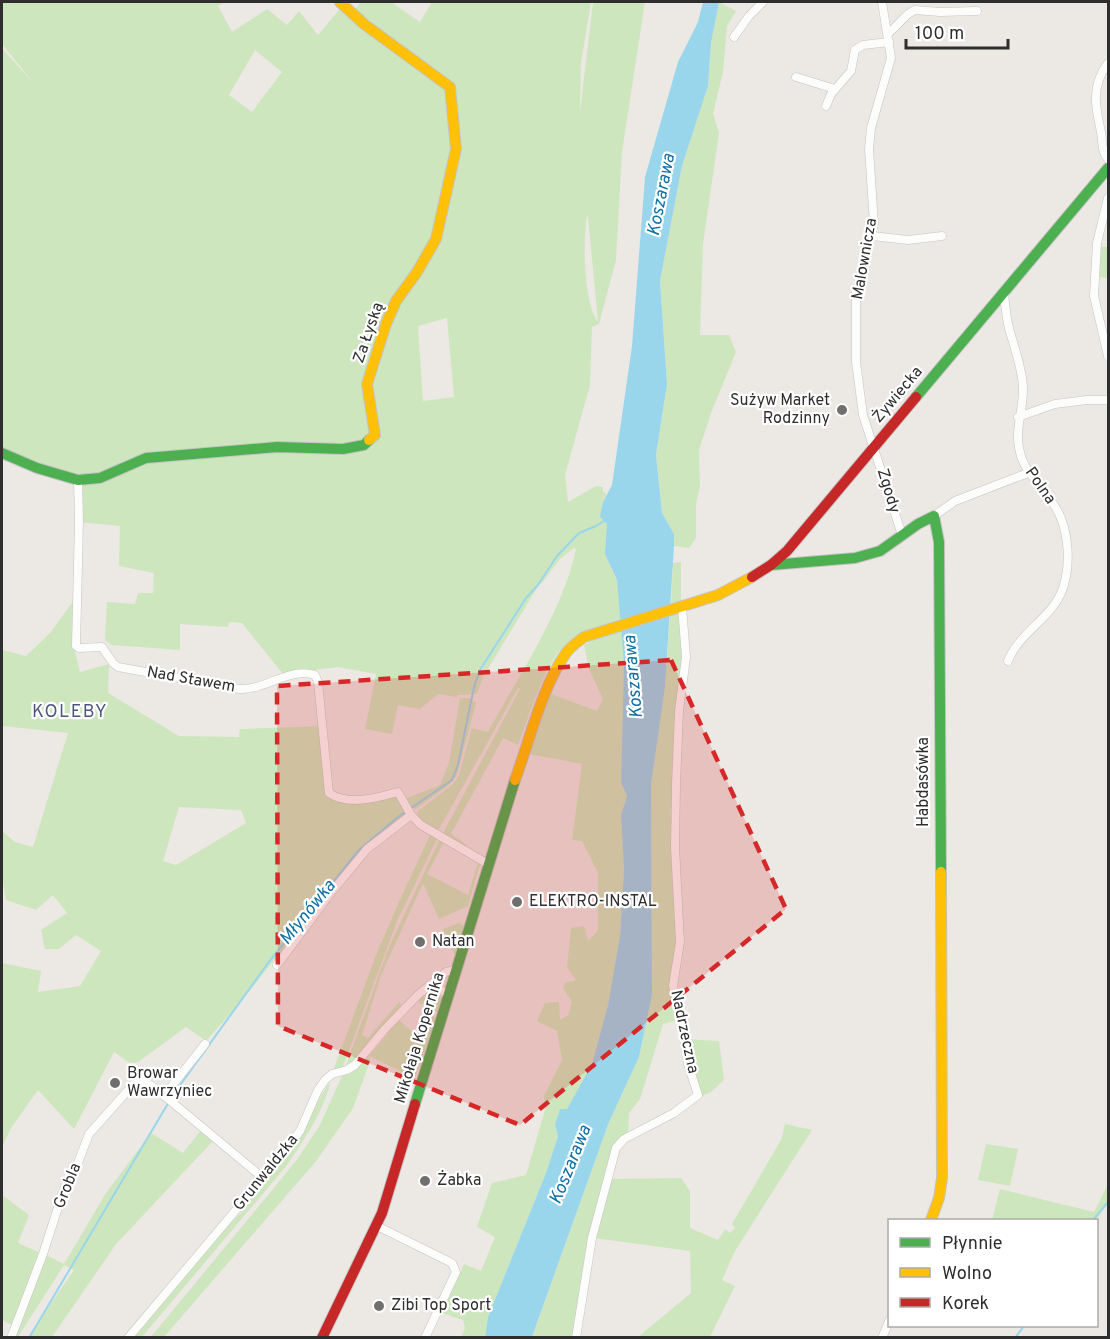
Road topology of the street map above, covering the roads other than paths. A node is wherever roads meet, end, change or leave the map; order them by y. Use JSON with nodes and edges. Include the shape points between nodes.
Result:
{"nodes":[{"id":1,"x":339,"y":2,"type":"edge"},
{"id":2,"x":764,"y":2,"type":"edge"},
{"id":3,"x":882,"y":2,"type":"edge"},
{"id":4,"x":977,"y":11,"type":"dead end"},
{"id":5,"x":734,"y":37,"type":"dead end"},
{"id":6,"x":889,"y":38,"type":"junction"},
{"id":7,"x":1108,"y":63,"type":"edge"},
{"id":8,"x":796,"y":77,"type":"dead end"},
{"id":9,"x":835,"y":89,"type":"junction"},
{"id":10,"x":826,"y":106,"type":"dead end"},
{"id":11,"x":1108,"y":168,"type":"edge"},
{"id":12,"x":1108,"y":198,"type":"edge"},
{"id":13,"x":872,"y":236,"type":"junction"},
{"id":14,"x":942,"y":236,"type":"dead end"},
{"id":15,"x":1004,"y":292,"type":"junction"},
{"id":16,"x":1108,"y":356,"type":"edge"},
{"id":17,"x":1108,"y":400,"type":"edge"},
{"id":18,"x":1018,"y":417,"type":"junction"},
{"id":19,"x":874,"y":446,"type":"junction"},
{"id":20,"x":2,"y":453,"type":"edge"},
{"id":21,"x":1028,"y":473,"type":"junction"},
{"id":22,"x":78,"y":480,"type":"junction"},
{"id":23,"x":934,"y":516,"type":"junction"},
{"id":24,"x":902,"y":535,"type":"junction"},
{"id":25,"x":771,"y":566,"type":"junction"},
{"id":26,"x":682,"y":606,"type":"junction"},
{"id":27,"x":608,"y":628,"type":"joint"},
{"id":28,"x":1008,"y":661,"type":"dead end"},
{"id":29,"x":411,"y":814,"type":"junction"},
{"id":30,"x":488,"y":864,"type":"junction"},
{"id":31,"x":277,"y":965,"type":"dead end"},
{"id":32,"x":457,"y":969,"type":"junction"},
{"id":33,"x":431,"y":984,"type":"junction"},
{"id":34,"x":449,"y":995,"type":"junction"},
{"id":35,"x":205,"y":1044,"type":"dead end"},
{"id":36,"x":164,"y":1096,"type":"junction"},
{"id":37,"x":263,"y":1178,"type":"junction"},
{"id":38,"x":932,"y":1219,"type":"edge"},
{"id":39,"x":377,"y":1226,"type":"junction"},
{"id":40,"x":888,"y":1324,"type":"edge"},
{"id":41,"x":11,"y":1338,"type":"edge"},
{"id":42,"x":128,"y":1338,"type":"edge"},
{"id":43,"x":322,"y":1338,"type":"edge"},
{"id":44,"x":425,"y":1338,"type":"edge"},
{"id":45,"x":576,"y":1338,"type":"edge"},
{"id":46,"x":882,"y":1338,"type":"edge"}],
"edges":[{"from":1,"to":22,"type":"street","name":"Za Łyską","via":[[450,87],[456,149],[436,239],[396,301],[367,384],[375,435],[364,445],[343,448],[277,447],[146,458],[100,478]]},
{"from":2,"to":5,"type":"street","via":[[748,16]]},
{"from":3,"to":6,"type":"street","name":"Malownicza"},
{"from":4,"to":6,"type":"street","via":[[911,11]]},
{"from":6,"to":9,"type":"street","via":[[859,47],[851,71]]},
{"from":6,"to":13,"type":"street","name":"Malownicza","via":[[891,58],[869,149]]},
{"from":7,"to":11,"type":"street","via":[[1098,86],[1096,113]]},
{"from":8,"to":9,"type":"street"},
{"from":9,"to":10,"type":"street"},
{"from":11,"to":15,"type":"street","name":"Żywiecka"},
{"from":12,"to":16,"type":"street","via":[[1097,243],[1094,296]]},
{"from":13,"to":14,"type":"street","via":[[908,240]]},
{"from":13,"to":19,"type":"street","name":"Malownicza","via":[[856,293],[856,362],[863,415]]},
{"from":15,"to":18,"type":"street","name":"Polna","via":[[1023,387]]},
{"from":15,"to":19,"type":"street","name":"Żywiecka"},
{"from":17,"to":18,"type":"street","via":[[1055,404]]},
{"from":18,"to":21,"type":"street","name":"Polna","via":[[1017,437]]},
{"from":19,"to":24,"type":"street","name":"Zgody"},
{"from":19,"to":25,"type":"street","name":"Żywiecka"},
{"from":20,"to":22,"type":"street"},
{"from":21,"to":23,"type":"street","via":[[955,501]]},
{"from":21,"to":28,"type":"street","name":"Polna","via":[[1056,508],[1064,527],[1066,575],[1062,591],[1046,616],[1018,644]]},
{"from":22,"to":29,"type":"street","name":"Nad Stawem","via":[[76,646],[102,647],[118,667],[240,689],[257,688],[290,676],[315,675],[329,793],[338,798],[365,800],[398,792]]},
{"from":23,"to":24,"type":"street"},
{"from":23,"to":38,"type":"street","name":"Habdasówka","via":[[939,542],[942,1178]]},
{"from":24,"to":25,"type":"street","via":[[880,551],[855,558]]},
{"from":25,"to":26,"type":"street","name":"Żywiecka","via":[[718,595]]},
{"from":26,"to":27,"type":"street","name":"Żywiecka"},
{"from":26,"to":45,"type":"street","name":"Nadrzeczna","via":[[686,657],[679,711],[675,847],[680,942],[673,986],[698,1095],[674,1113],[624,1139],[616,1148],[592,1238]]},
{"from":27,"to":30,"type":"street","name":"Mikołaja Kopernika","via":[[584,637],[568,650],[556,669]]},
{"from":29,"to":30,"type":"street","name":"Nad Stawem","via":[[421,825]]},
{"from":29,"to":31,"type":"street","via":[[367,849]]},
{"from":30,"to":32,"type":"street","name":"Mikołaja Kopernika"},
{"from":32,"to":33,"type":"street","name":"Grunwaldzka"},
{"from":32,"to":34,"type":"street","name":"Mikołaja Kopernika"},
{"from":33,"to":34,"type":"street"},
{"from":33,"to":37,"type":"street","name":"Grunwaldzka","via":[[355,1065],[325,1080],[300,1131]]},
{"from":34,"to":39,"type":"street","name":"Mikołaja Kopernika"},
{"from":35,"to":36,"type":"street"},
{"from":36,"to":37,"type":"street","name":"Grobla"},
{"from":36,"to":41,"type":"street","name":"Grobla","via":[[139,1078],[88,1134],[64,1189]]},
{"from":37,"to":42,"type":"street","name":"Grunwaldzka"},
{"from":39,"to":43,"type":"street","name":"Mikołaja Kopernika"},
{"from":39,"to":44,"type":"street","via":[[452,1263],[456,1272]]},
{"from":40,"to":46,"type":"street"}]}
